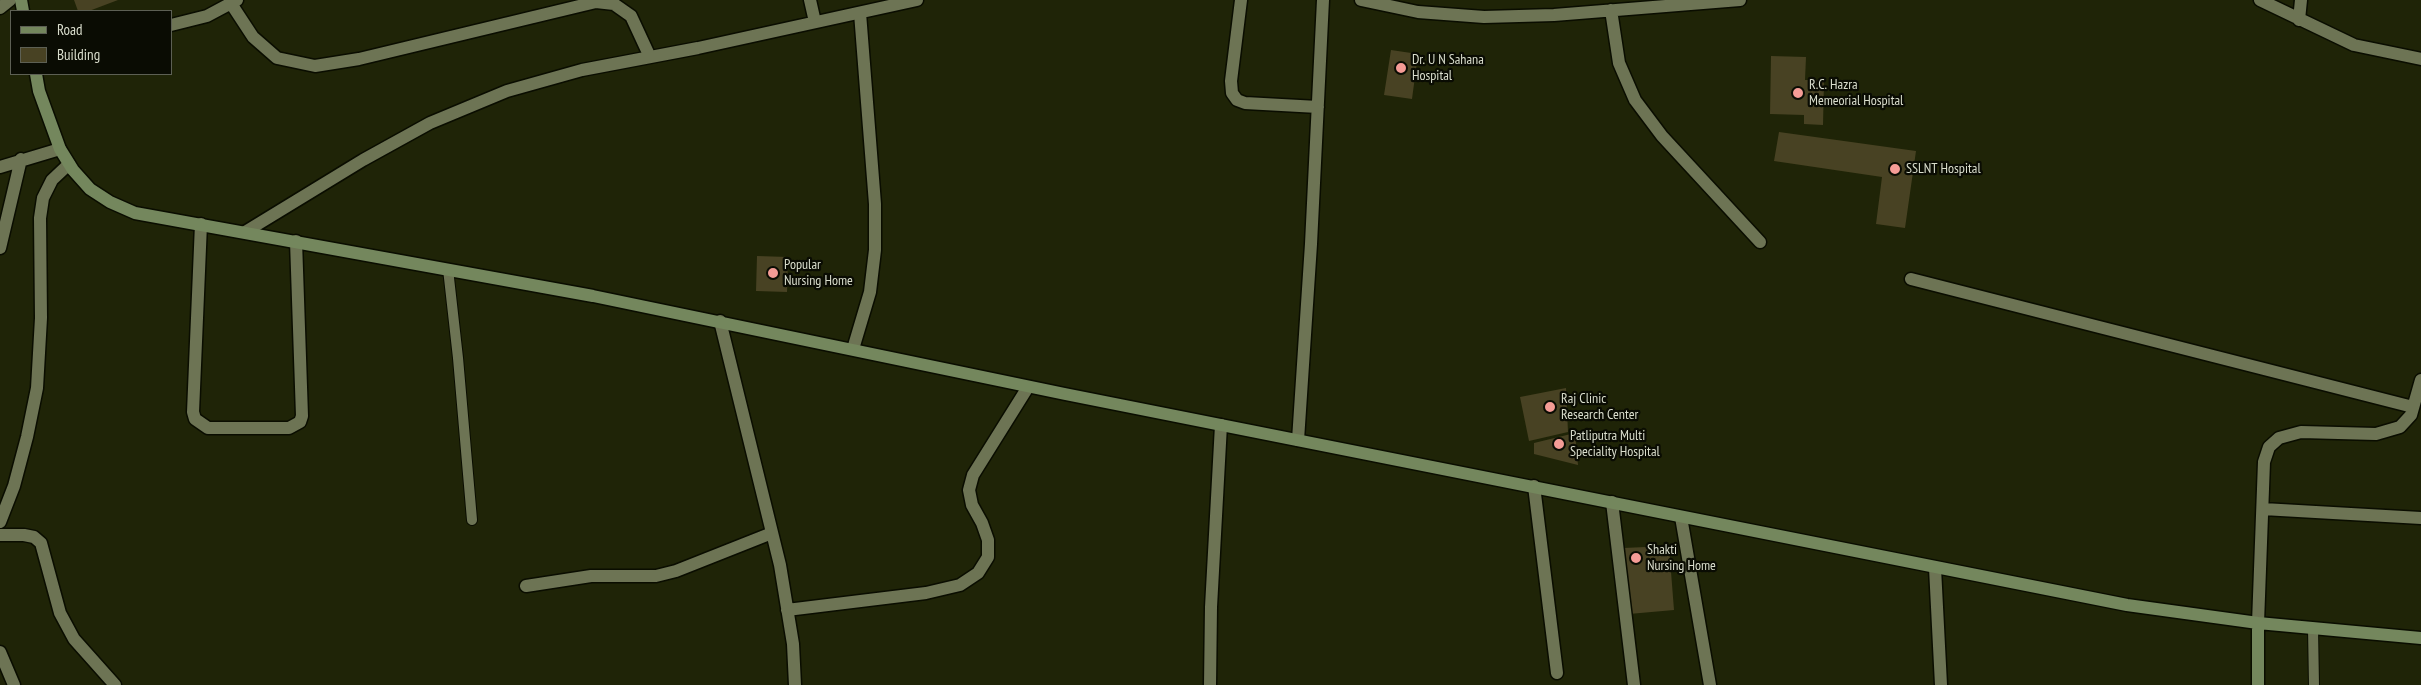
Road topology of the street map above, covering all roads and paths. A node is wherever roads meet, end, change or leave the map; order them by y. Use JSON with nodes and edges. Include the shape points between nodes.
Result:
{"nodes":[{"id":1,"x":10,"y":0,"type":"edge"},
{"id":2,"x":810,"y":0,"type":"edge"},
{"id":3,"x":917,"y":0,"type":"edge"},
{"id":4,"x":1241,"y":0,"type":"edge"},
{"id":5,"x":1323,"y":0,"type":"edge"},
{"id":6,"x":1361,"y":0,"type":"edge"},
{"id":7,"x":1740,"y":0,"type":"edge"},
{"id":8,"x":2260,"y":0,"type":"edge"},
{"id":9,"x":2301,"y":0,"type":"edge"},
{"id":10,"x":234,"y":2,"type":"edge"},
{"id":11,"x":618,"y":2,"type":"edge"},
{"id":12,"x":0,"y":8,"type":"edge"},
{"id":13,"x":1611,"y":10,"type":"junction"},
{"id":14,"x":860,"y":13,"type":"junction"},
{"id":15,"x":2300,"y":20,"type":"junction"},
{"id":16,"x":815,"y":22,"type":"junction"},
{"id":17,"x":172,"y":25,"type":"edge"},
{"id":18,"x":650,"y":57,"type":"junction"},
{"id":19,"x":2421,"y":58,"type":"edge"},
{"id":20,"x":36,"y":75,"type":"edge"},
{"id":21,"x":1318,"y":107,"type":"junction"},
{"id":22,"x":60,"y":149,"type":"junction"},
{"id":23,"x":22,"y":159,"type":"junction"},
{"id":24,"x":69,"y":164,"type":"junction"},
{"id":25,"x":0,"y":167,"type":"edge"},
{"id":26,"x":201,"y":224,"type":"junction"},
{"id":27,"x":244,"y":232,"type":"junction"},
{"id":28,"x":296,"y":241,"type":"junction"},
{"id":29,"x":1760,"y":242,"type":"dead end"},
{"id":30,"x":0,"y":248,"type":"edge"},
{"id":31,"x":448,"y":269,"type":"junction"},
{"id":32,"x":1911,"y":279,"type":"dead end"},
{"id":33,"x":720,"y":321,"type":"junction"},
{"id":34,"x":853,"y":349,"type":"junction"},
{"id":35,"x":2421,"y":380,"type":"edge"},
{"id":36,"x":1028,"y":387,"type":"junction"},
{"id":37,"x":2414,"y":407,"type":"junction"},
{"id":38,"x":1221,"y":425,"type":"junction"},
{"id":39,"x":1298,"y":440,"type":"junction"},
{"id":40,"x":1534,"y":486,"type":"junction"},
{"id":41,"x":1612,"y":502,"type":"junction"},
{"id":42,"x":2263,"y":509,"type":"junction"},
{"id":43,"x":1680,"y":517,"type":"junction"},
{"id":44,"x":2421,"y":518,"type":"edge"},
{"id":45,"x":472,"y":520,"type":"dead end"},
{"id":46,"x":0,"y":522,"type":"edge"},
{"id":47,"x":772,"y":533,"type":"junction"},
{"id":48,"x":0,"y":535,"type":"edge"},
{"id":49,"x":1935,"y":568,"type":"junction"},
{"id":50,"x":526,"y":586,"type":"dead end"},
{"id":51,"x":787,"y":610,"type":"junction"},
{"id":52,"x":2258,"y":623,"type":"junction"},
{"id":53,"x":2313,"y":628,"type":"junction"},
{"id":54,"x":2421,"y":638,"type":"edge"},
{"id":55,"x":0,"y":652,"type":"edge"},
{"id":56,"x":1557,"y":673,"type":"dead end"},
{"id":57,"x":14,"y":685,"type":"edge"},
{"id":58,"x":115,"y":685,"type":"edge"},
{"id":59,"x":795,"y":685,"type":"edge"},
{"id":60,"x":1210,"y":685,"type":"edge"},
{"id":61,"x":1634,"y":685,"type":"edge"},
{"id":62,"x":1710,"y":685,"type":"edge"},
{"id":63,"x":1941,"y":685,"type":"edge"},
{"id":64,"x":2258,"y":685,"type":"edge"},
{"id":65,"x":2314,"y":685,"type":"edge"}],
"edges":[{"from":1,"to":12,"type":"street"},
{"from":2,"to":16,"type":"street"},
{"from":3,"to":14,"type":"street"},
{"from":4,"to":21,"type":"street","via":[[1231,81],[1232,93],[1237,100]]},
{"from":5,"to":21,"type":"street"},
{"from":6,"to":13,"type":"street","via":[[1418,12],[1484,17]]},
{"from":7,"to":13,"type":"street"},
{"from":8,"to":15,"type":"street"},
{"from":9,"to":15,"type":"street"},
{"from":10,"to":11,"type":"street","via":[[253,37],[278,58],[315,66],[359,59],[596,2]]},
{"from":10,"to":17,"type":"street","via":[[207,16]]},
{"from":11,"to":18,"type":"street","via":[[631,16]]},
{"from":13,"to":29,"type":"street","via":[[1619,63],[1635,100],[1662,136]]},
{"from":14,"to":16,"type":"street"},
{"from":14,"to":34,"type":"street","via":[[875,204],[875,250],[870,292]]},
{"from":15,"to":19,"type":"street","via":[[2354,45]]},
{"from":16,"to":18,"type":"street"},
{"from":18,"to":27,"type":"street","via":[[582,70],[507,91],[430,123]]},
{"from":20,"to":22,"type":"main road"},
{"from":21,"to":39,"type":"street"},
{"from":22,"to":23,"type":"street"},
{"from":22,"to":24,"type":"main road"},
{"from":23,"to":25,"type":"street"},
{"from":23,"to":30,"type":"street"},
{"from":24,"to":26,"type":"main road","via":[[90,189],[110,202],[135,213]]},
{"from":24,"to":46,"type":"street","via":[[52,180],[40,218],[41,318],[37,388],[14,486]]},
{"from":26,"to":27,"type":"main road"},
{"from":26,"to":28,"type":"street","via":[[193,412],[195,419],[208,428],[288,428],[300,422]]},
{"from":27,"to":28,"type":"main road"},
{"from":28,"to":31,"type":"main road"},
{"from":31,"to":33,"type":"main road"},
{"from":31,"to":45,"type":"lane"},
{"from":32,"to":37,"type":"street"},
{"from":33,"to":34,"type":"main road"},
{"from":33,"to":47,"type":"street"},
{"from":34,"to":36,"type":"main road"},
{"from":35,"to":37,"type":"street"},
{"from":36,"to":38,"type":"main road"},
{"from":36,"to":51,"type":"street","via":[[973,475],[969,490],[972,505],[988,540],[988,557],[978,573],[960,585],[926,593]]},
{"from":37,"to":42,"type":"street","via":[[2400,428],[2376,434],[2301,432],[2279,438],[2269,447],[2264,462]]},
{"from":38,"to":39,"type":"main road"},
{"from":38,"to":60,"type":"street"},
{"from":39,"to":40,"type":"main road"},
{"from":40,"to":41,"type":"main road"},
{"from":40,"to":56,"type":"street"},
{"from":41,"to":43,"type":"main road"},
{"from":41,"to":61,"type":"street"},
{"from":42,"to":44,"type":"street"},
{"from":42,"to":52,"type":"street"},
{"from":43,"to":49,"type":"main road"},
{"from":43,"to":62,"type":"street"},
{"from":47,"to":50,"type":"street","via":[[656,576],[591,576]]},
{"from":47,"to":51,"type":"street"},
{"from":48,"to":58,"type":"street","via":[[24,535],[41,543],[60,613],[74,639]]},
{"from":49,"to":52,"type":"main road","via":[[2127,605]]},
{"from":49,"to":63,"type":"street"},
{"from":51,"to":59,"type":"street"},
{"from":52,"to":53,"type":"main road"},
{"from":52,"to":64,"type":"main road"},
{"from":53,"to":54,"type":"main road"},
{"from":53,"to":65,"type":"lane"},
{"from":55,"to":57,"type":"street"}]}
